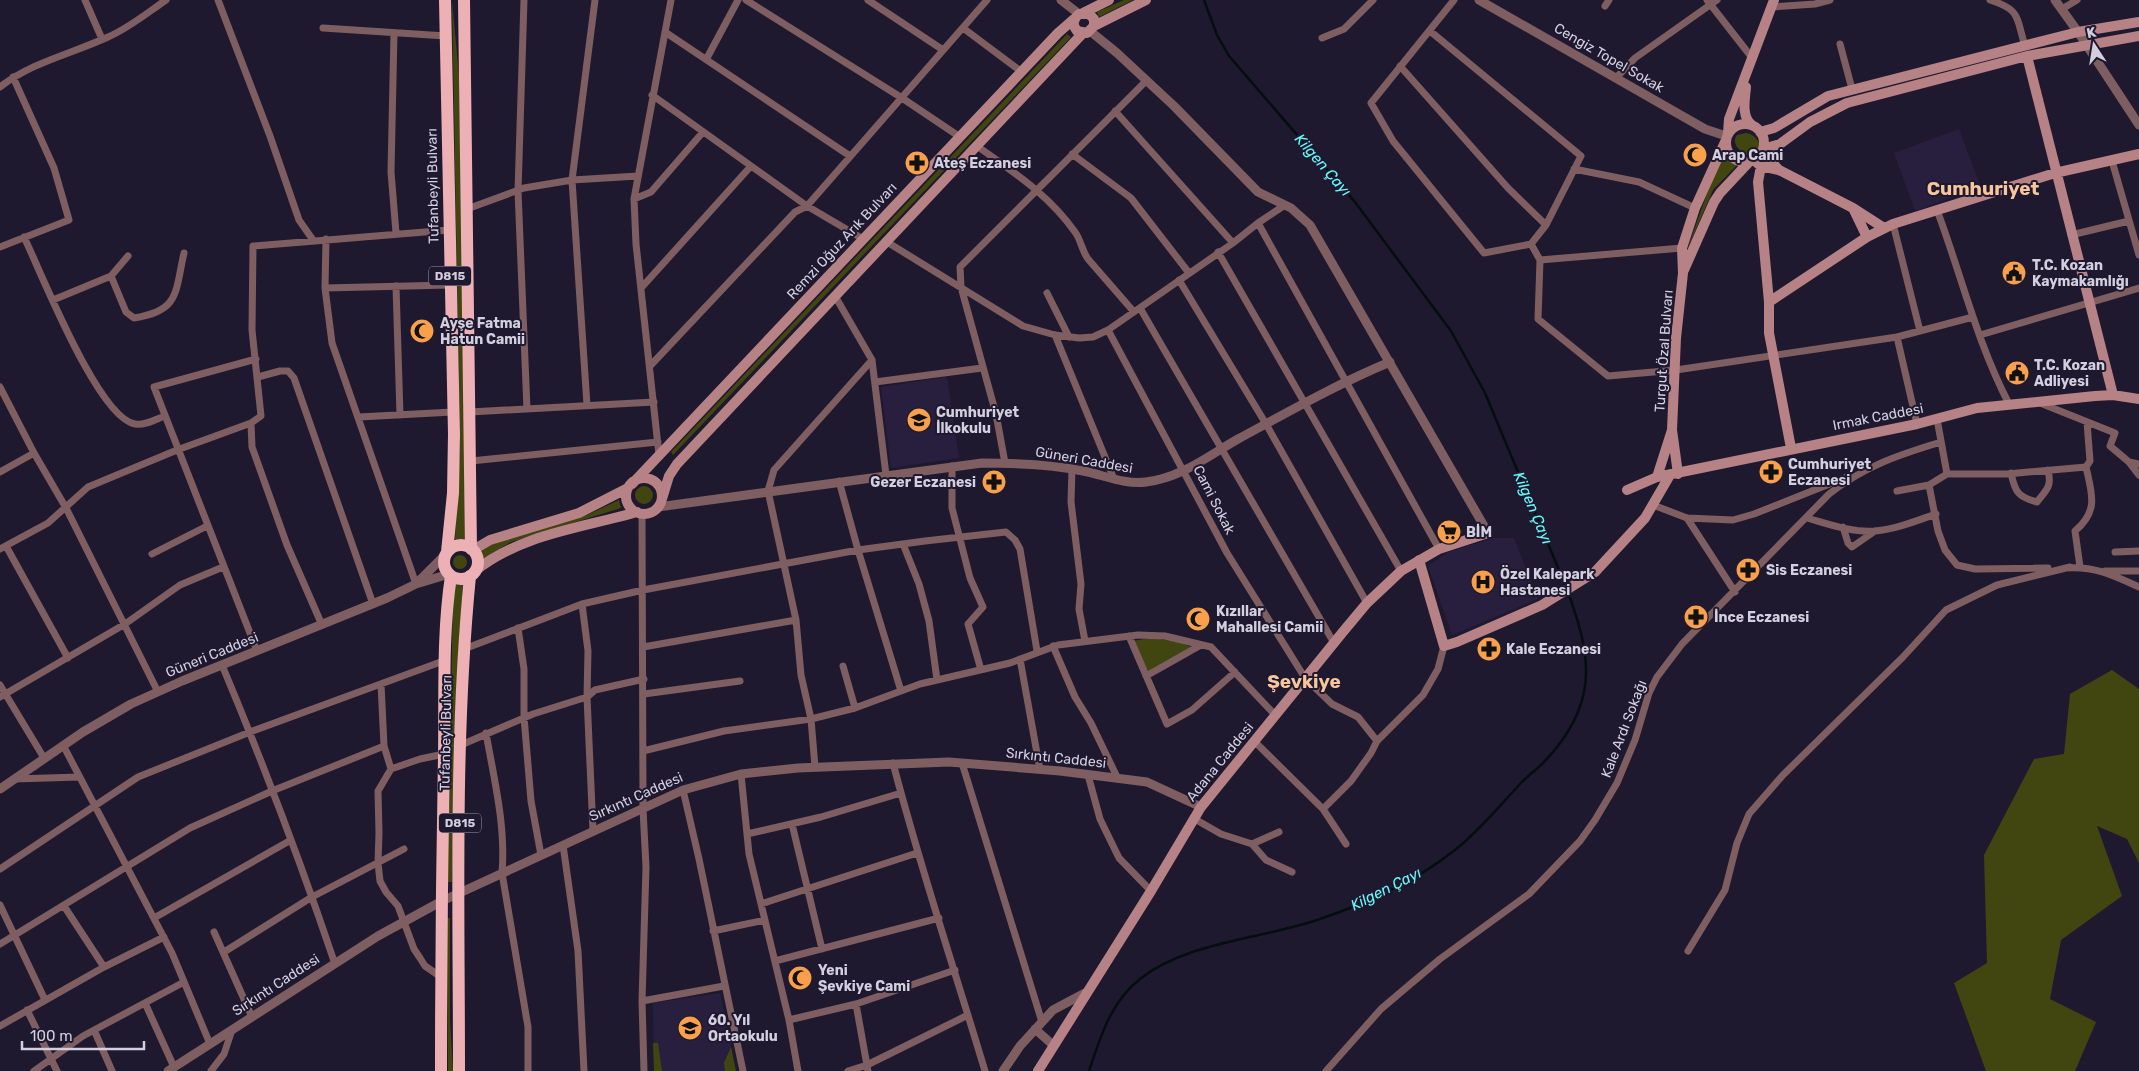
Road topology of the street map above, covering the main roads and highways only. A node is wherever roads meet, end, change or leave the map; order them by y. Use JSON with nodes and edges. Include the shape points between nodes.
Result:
{"nodes":[{"id":1,"x":445,"y":0,"type":"edge"},
{"id":2,"x":464,"y":0,"type":"edge"},
{"id":3,"x":1109,"y":0,"type":"edge"},
{"id":4,"x":1146,"y":0,"type":"edge"},
{"id":5,"x":1773,"y":4,"type":"edge"},
{"id":6,"x":1079,"y":15,"type":"junction"},
{"id":7,"x":2139,"y":22,"type":"edge"},
{"id":8,"x":1089,"y":30,"type":"junction"},
{"id":9,"x":2139,"y":36,"type":"edge"},
{"id":10,"x":2026,"y":51,"type":"junction"},
{"id":11,"x":1748,"y":74,"type":"junction"},
{"id":12,"x":1756,"y":129,"type":"junction"},
{"id":13,"x":1726,"y":137,"type":"junction"},
{"id":14,"x":1763,"y":150,"type":"junction"},
{"id":15,"x":2139,"y":154,"type":"edge"},
{"id":16,"x":1755,"y":163,"type":"junction"},
{"id":17,"x":1779,"y":170,"type":"junction"},
{"id":18,"x":2055,"y":173,"type":"junction"},
{"id":19,"x":1853,"y":208,"type":"junction"},
{"id":20,"x":1889,"y":226,"type":"junction"},
{"id":21,"x":1867,"y":236,"type":"junction"},
{"id":22,"x":1683,"y":273,"type":"junction"},
{"id":23,"x":1769,"y":302,"type":"junction"},
{"id":24,"x":2113,"y":395,"type":"junction"},
{"id":25,"x":2139,"y":398,"type":"edge"},
{"id":26,"x":1672,"y":430,"type":"junction"},
{"id":27,"x":1791,"y":448,"type":"junction"},
{"id":28,"x":1674,"y":474,"type":"junction"},
{"id":29,"x":1656,"y":477,"type":"junction"},
{"id":30,"x":630,"y":486,"type":"junction"},
{"id":31,"x":1627,"y":490,"type":"dead end"},
{"id":32,"x":660,"y":504,"type":"junction"},
{"id":33,"x":640,"y":513,"type":"junction"},
{"id":34,"x":1488,"y":533,"type":"road end"},
{"id":35,"x":472,"y":550,"type":"junction"},
{"id":36,"x":446,"y":553,"type":"junction"},
{"id":37,"x":1419,"y":560,"type":"junction"},
{"id":38,"x":473,"y":574,"type":"junction"},
{"id":39,"x":450,"y":575,"type":"junction"},
{"id":40,"x":1111,"y":954,"type":"junction"},
{"id":41,"x":441,"y":1071,"type":"edge"},
{"id":42,"x":459,"y":1071,"type":"edge"},
{"id":43,"x":1038,"y":1071,"type":"edge"},
{"id":44,"x":1046,"y":1071,"type":"edge"}],
"edges":[{"from":1,"to":36,"type":"highway","name":"Tufanbeyli Bulvarı","number":"D815","via":[[453,412],[453,493]]},
{"from":2,"to":35,"type":"highway","name":"Tufanbeyli Bulvarı","number":"D815"},
{"from":3,"to":6,"type":"main road","name":"Remzi Oğuz Arık Bulvarı"},
{"from":4,"to":8,"type":"main road"},
{"from":5,"to":11,"type":"main road","name":"Turgut Özal Bulvarı"},
{"from":6,"to":8,"type":"main road","via":[[1092,16]]},
{"from":6,"to":8,"type":"main road","via":[[1075,28]]},
{"from":6,"to":30,"type":"main road","name":"Remzi Oğuz Arık Bulvarı"},
{"from":7,"to":10,"type":"main road","via":[[2078,32]]},
{"from":8,"to":32,"type":"main road","via":[[677,464],[669,476]]},
{"from":9,"to":10,"type":"main road"},
{"from":10,"to":12,"type":"main road","via":[[1852,89],[1828,96],[1774,128]]},
{"from":10,"to":14,"type":"main road","via":[[1847,103],[1810,122],[1780,144]]},
{"from":10,"to":18,"type":"main road"},
{"from":11,"to":12,"type":"main road","name":"Turgut Özal Bulvarı","via":[[1745,111],[1748,123]]},
{"from":11,"to":13,"type":"main road","name":"Turgut Özal Bulvarı","via":[[1729,119]]},
{"from":12,"to":13,"type":"main road","via":[[1740,125]]},
{"from":12,"to":14,"type":"main road","name":"Turgut Özal Bulvarı","via":[[1764,140]]},
{"from":13,"to":16,"type":"main road","via":[[1726,148],[1732,159]]},
{"from":13,"to":22,"type":"main road","name":"Turgut Özal Bulvarı","via":[[1695,208],[1682,248]]},
{"from":14,"to":16,"type":"main road","name":"Turgut Özal Bulvarı"},
{"from":14,"to":17,"type":"main road"},
{"from":15,"to":18,"type":"main road"},
{"from":16,"to":17,"type":"main road"},
{"from":16,"to":22,"type":"main road","name":"Turgut Özal Bulvarı","via":[[1714,202]]},
{"from":16,"to":23,"type":"main road"},
{"from":17,"to":19,"type":"main road"},
{"from":18,"to":20,"type":"main road"},
{"from":18,"to":24,"type":"main road"},
{"from":19,"to":20,"type":"main road"},
{"from":19,"to":21,"type":"main road"},
{"from":20,"to":21,"type":"main road"},
{"from":21,"to":23,"type":"main road"},
{"from":22,"to":26,"type":"main road","name":"Turgut Özal Bulvarı"},
{"from":23,"to":27,"type":"main road","via":[[1769,333]]},
{"from":24,"to":25,"type":"main road","name":"Irmak Caddesi"},
{"from":24,"to":27,"type":"main road","name":"Irmak Caddesi","via":[[1977,408],[1917,424]]},
{"from":26,"to":28,"type":"main road"},
{"from":26,"to":29,"type":"main road"},
{"from":27,"to":28,"type":"main road","name":"Irmak Caddesi"},
{"from":28,"to":29,"type":"main road","name":"Irmak Caddesi"},
{"from":28,"to":37,"type":"main road","via":[[1645,518],[1595,572],[1542,605],[1444,646]]},
{"from":29,"to":31,"type":"main road","name":"Irmak Caddesi"},
{"from":30,"to":32,"type":"main road","via":[[642,478],[653,481],[661,490]]},
{"from":30,"to":33,"type":"main road","via":[[626,494],[628,505]]},
{"from":30,"to":35,"type":"main road","via":[[579,513],[490,540]]},
{"from":32,"to":33,"type":"main road","name":"Güneri Caddesi","via":[[654,511]]},
{"from":33,"to":38,"type":"main road","name":"Güneri Caddesi","via":[[520,544],[500,553]]},
{"from":34,"to":37,"type":"main road","name":"Adana Caddesi","via":[[1439,549]]},
{"from":35,"to":36,"type":"highway","via":[[458,545]]},
{"from":35,"to":38,"type":"highway","name":"Tufanbeyli Bulvarı","via":[[478,564]]},
{"from":36,"to":39,"type":"highway","name":"Tufanbeyli Bulvarı","via":[[444,565]]},
{"from":37,"to":40,"type":"main road","name":"Adana Caddesi","via":[[1367,603],[1201,807]]},
{"from":38,"to":39,"type":"highway","via":[[461,579]]},
{"from":38,"to":42,"type":"highway","name":"Tufanbeyli Bulvarı","number":"D815","via":[[463,649],[460,745]]},
{"from":39,"to":41,"type":"highway","name":"Tufanbeyli Bulvarı","number":"D815","via":[[444,754]]},
{"from":40,"to":43,"type":"main road","name":"Adana Caddesi"},
{"from":40,"to":44,"type":"main road","via":[[1090,998]]}]}
